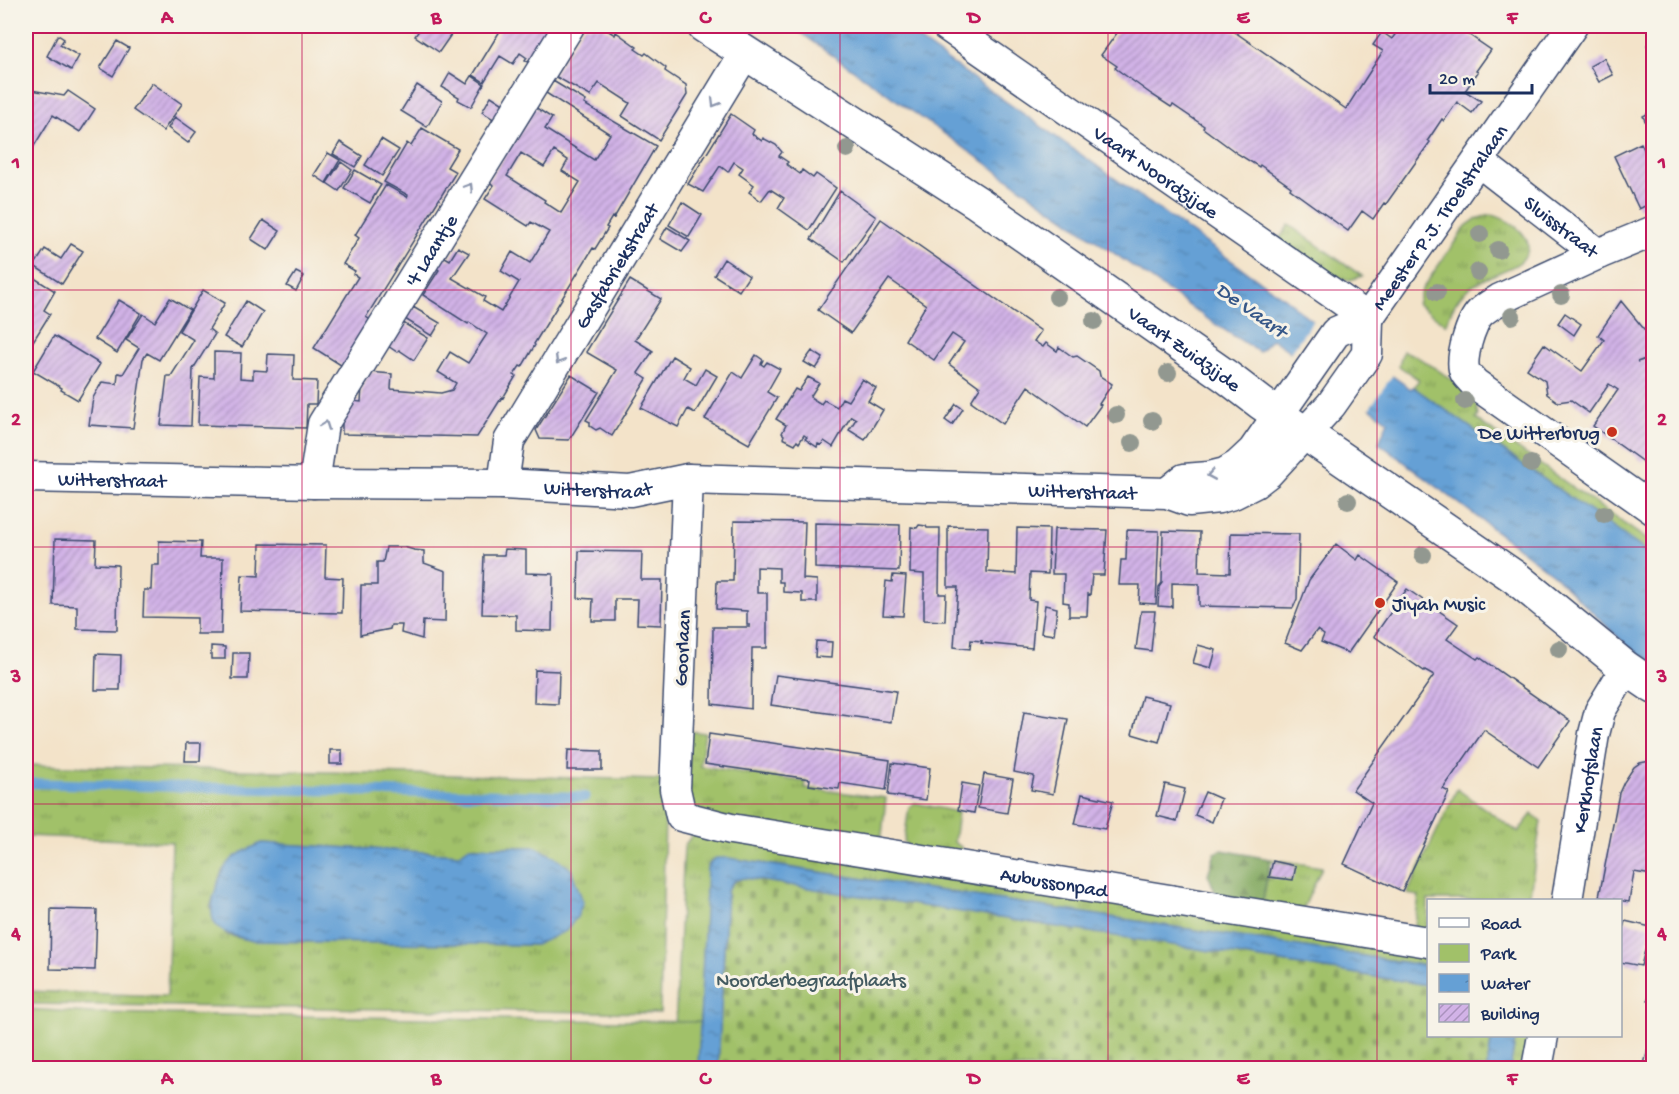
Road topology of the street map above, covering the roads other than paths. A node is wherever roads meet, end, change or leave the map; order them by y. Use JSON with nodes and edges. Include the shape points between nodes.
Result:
{"nodes":[{"id":1,"x":569,"y":26,"type":"edge"},
{"id":2,"x":704,"y":26,"type":"edge"},
{"id":3,"x":947,"y":26,"type":"edge"},
{"id":4,"x":1572,"y":26,"type":"edge"},
{"id":5,"x":745,"y":53,"type":"junction"},
{"id":6,"x":1478,"y":160,"type":"junction"},
{"id":7,"x":1653,"y":231,"type":"edge"},
{"id":8,"x":1598,"y":254,"type":"junction"},
{"id":9,"x":1368,"y":318,"type":"junction"},
{"id":10,"x":1279,"y":414,"type":"junction"},
{"id":11,"x":1306,"y":433,"type":"junction"},
{"id":12,"x":26,"y":477,"type":"edge"},
{"id":13,"x":688,"y":479,"type":"junction"},
{"id":14,"x":314,"y":483,"type":"junction"},
{"id":15,"x":503,"y":484,"type":"junction"},
{"id":16,"x":1167,"y":492,"type":"junction"},
{"id":17,"x":1653,"y":510,"type":"edge"},
{"id":18,"x":1626,"y":668,"type":"junction"},
{"id":19,"x":1653,"y":687,"type":"edge"},
{"id":20,"x":681,"y":816,"type":"joint"},
{"id":21,"x":1567,"y":899,"type":"edge"},
{"id":22,"x":1427,"y":942,"type":"edge"},
{"id":23,"x":1543,"y":1037,"type":"edge"},
{"id":24,"x":1537,"y":1068,"type":"edge"}],
"edges":[{"from":14,"to":1,"type":"street","name":"'t Laantje","one_way":true,"via":[[323,424]]},
{"from":2,"to":5,"type":"main road","name":"Vaart Zuidzijde"},
{"from":3,"to":9,"type":"street","name":"Vaart Noordzijde"},
{"from":4,"to":6,"type":"street","name":"Meester P.J. Troelstralaan"},
{"from":5,"to":10,"type":"main road","name":"Vaart Zuidzijde","via":[[978,203]]},
{"from":5,"to":15,"type":"street","name":"Gasfabriekstraat","one_way":true,"via":[[509,441]]},
{"from":6,"to":8,"type":"street","name":"Sluisstraat"},
{"from":6,"to":9,"type":"street","name":"Meester P.J. Troelstralaan"},
{"from":7,"to":8,"type":"street","name":"Sluisstraat"},
{"from":8,"to":17,"type":"street","via":[[1480,312],[1467,343],[1464,371],[1474,383]]},
{"from":9,"to":10,"type":"street","name":"Meester P.J. Troelstralaan","via":[[1336,332]]},
{"from":9,"to":11,"type":"street","name":"Meester P.J. Troelstralaan","via":[[1366,354]]},
{"from":10,"to":11,"type":"main road","name":"Vaart Zuidzijde"},
{"from":10,"to":16,"type":"street","name":"Witterstraat","one_way":true,"via":[[1238,465],[1225,473],[1184,479]]},
{"from":11,"to":16,"type":"street","name":"Witterstraat","via":[[1268,473],[1233,494],[1189,501]]},
{"from":11,"to":18,"type":"main road","name":"Vaart Zuidzijde","via":[[1516,578]]},
{"from":12,"to":14,"type":"street","name":"Witterstraat"},
{"from":13,"to":15,"type":"street","name":"Witterstraat","via":[[630,491]]},
{"from":13,"to":16,"type":"street","name":"Witterstraat"},
{"from":13,"to":20,"type":"street","name":"Goorlaan","via":[[675,789]]},
{"from":14,"to":15,"type":"street","name":"Witterstraat"},
{"from":18,"to":19,"type":"main road","name":"Vaart Zuidzijde"},
{"from":18,"to":21,"type":"street","name":"Kerkhofslaan","via":[[1600,711],[1594,734]]},
{"from":20,"to":22,"type":"street","name":"Aubussonpad","via":[[731,829]]},
{"from":23,"to":24,"type":"street"}]}
